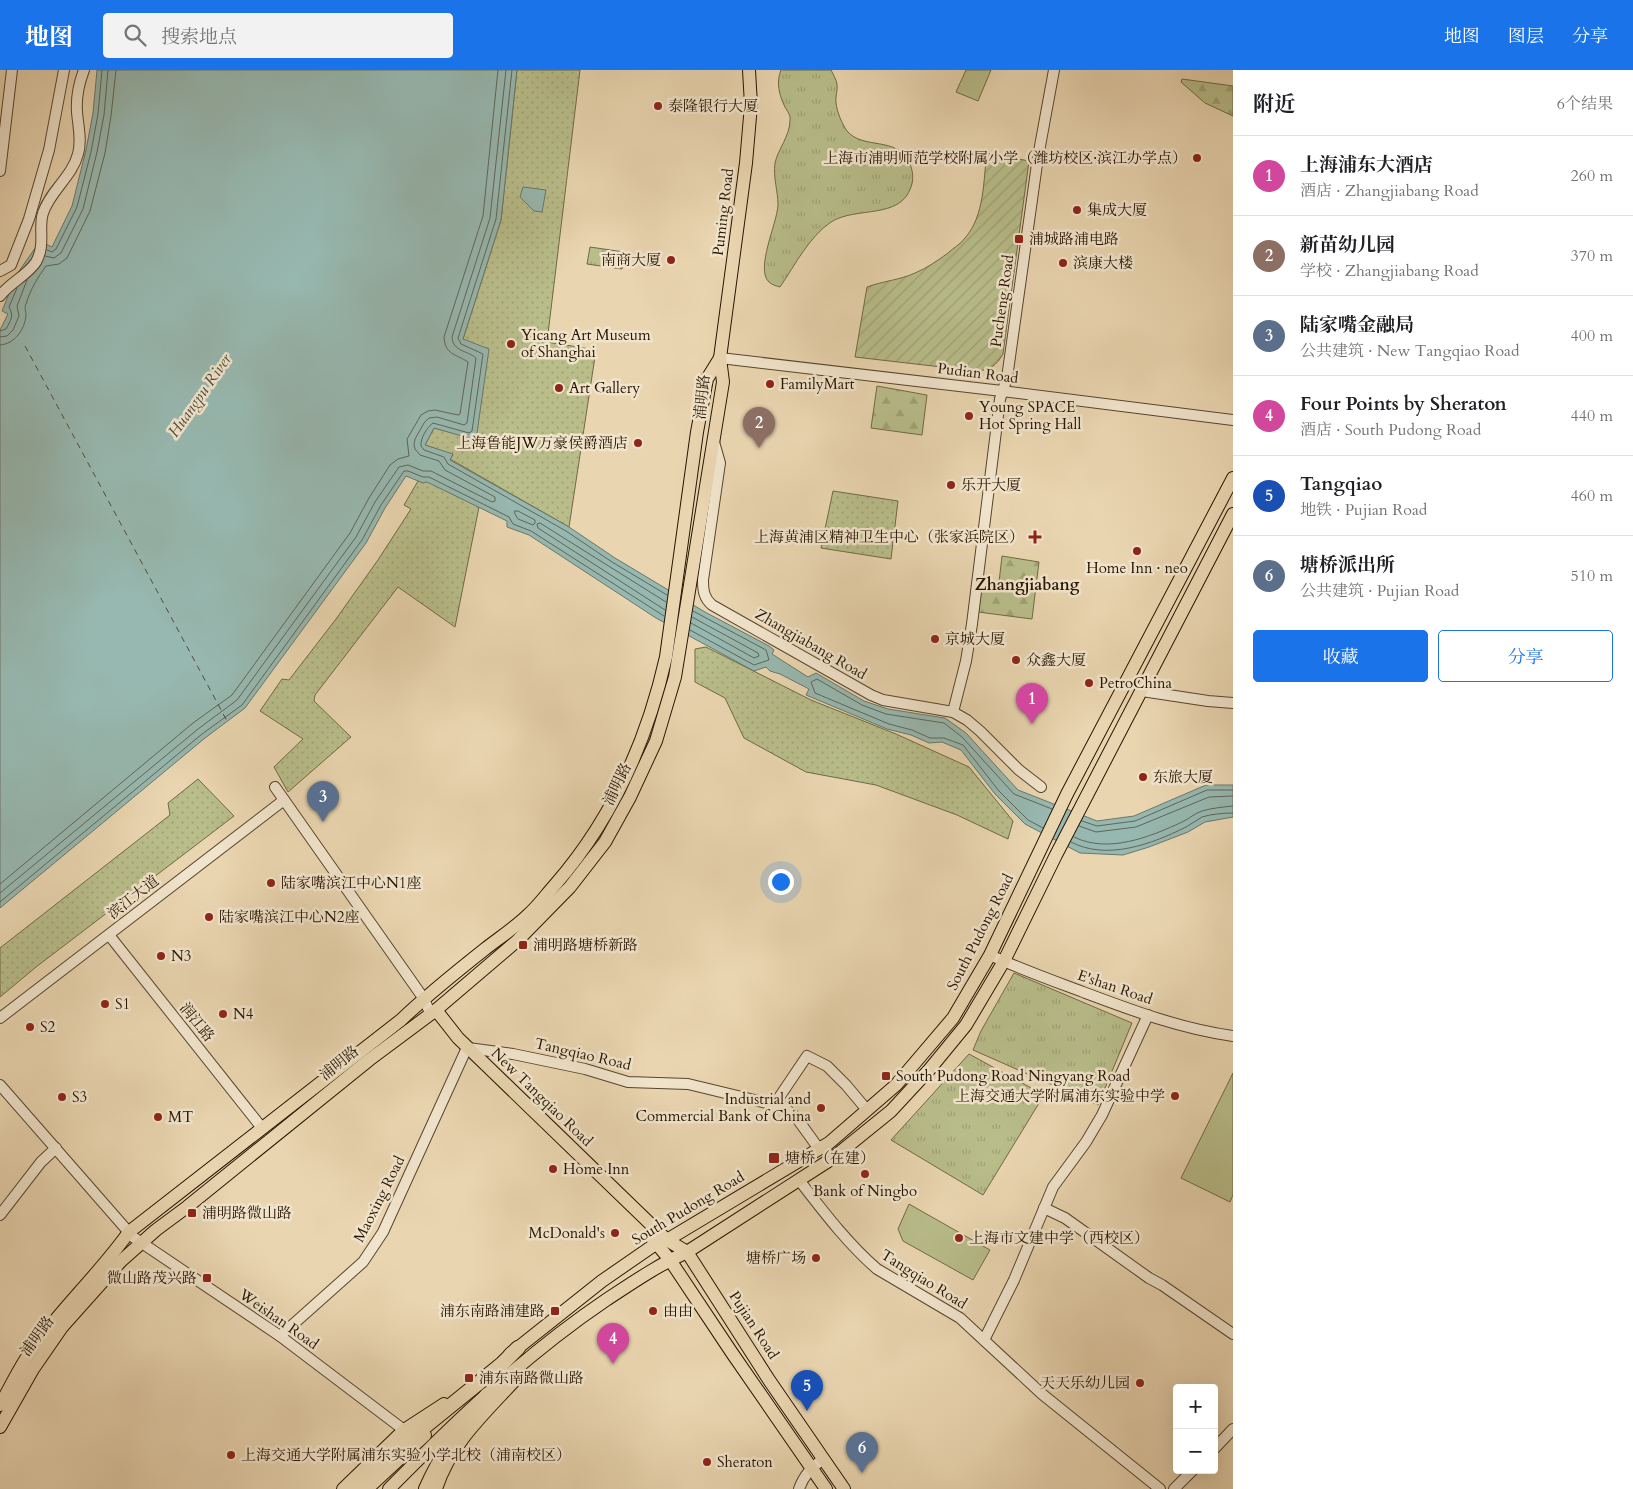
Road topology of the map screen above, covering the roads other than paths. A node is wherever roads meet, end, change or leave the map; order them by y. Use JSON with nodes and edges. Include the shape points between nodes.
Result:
{"nodes":[{"id":1,"x":12,"y":70,"type":"edge"},
{"id":2,"x":64,"y":70,"type":"edge"},
{"id":3,"x":84,"y":70,"type":"edge"},
{"id":4,"x":749,"y":70,"type":"edge"},
{"id":5,"x":1054,"y":70,"type":"edge"},
{"id":6,"x":2,"y":129,"type":"edge"},
{"id":7,"x":0,"y":171,"type":"edge"},
{"id":8,"x":0,"y":271,"type":"edge"},
{"id":9,"x":0,"y":296,"type":"edge"},
{"id":10,"x":720,"y":358,"type":"junction"},
{"id":11,"x":1002,"y":391,"type":"junction"},
{"id":12,"x":1233,"y":420,"type":"edge"},
{"id":13,"x":714,"y":439,"type":"junction"},
{"id":14,"x":1233,"y":478,"type":"edge"},
{"id":15,"x":1233,"y":514,"type":"edge"},
{"id":16,"x":672,"y":660,"type":"junction"},
{"id":17,"x":1142,"y":692,"type":"junction"},
{"id":18,"x":1233,"y":703,"type":"edge"},
{"id":19,"x":953,"y":712,"type":"junction"},
{"id":20,"x":275,"y":787,"type":"dead end"},
{"id":21,"x":1041,"y":787,"type":"dead end"},
{"id":22,"x":284,"y":800,"type":"junction"},
{"id":23,"x":108,"y":935,"type":"junction"},
{"id":24,"x":990,"y":955,"type":"junction"},
{"id":25,"x":1004,"y":961,"type":"junction"},
{"id":26,"x":424,"y":999,"type":"junction"},
{"id":27,"x":433,"y":1012,"type":"junction"},
{"id":28,"x":1148,"y":1015,"type":"junction"},
{"id":29,"x":0,"y":1018,"type":"edge"},
{"id":30,"x":1233,"y":1036,"type":"edge"},
{"id":31,"x":467,"y":1050,"type":"junction"},
{"id":32,"x":0,"y":1085,"type":"edge"},
{"id":33,"x":774,"y":1105,"type":"junction"},
{"id":34,"x":867,"y":1110,"type":"junction"},
{"id":35,"x":262,"y":1128,"type":"junction"},
{"id":36,"x":56,"y":1148,"type":"junction"},
{"id":37,"x":819,"y":1149,"type":"junction"},
{"id":38,"x":799,"y":1180,"type":"junction"},
{"id":39,"x":1044,"y":1208,"type":"junction"},
{"id":40,"x":0,"y":1215,"type":"edge"},
{"id":41,"x":134,"y":1237,"type":"junction"},
{"id":42,"x":662,"y":1242,"type":"junction"},
{"id":43,"x":687,"y":1252,"type":"junction"},
{"id":44,"x":670,"y":1260,"type":"junction"},
{"id":45,"x":1233,"y":1334,"type":"edge"},
{"id":46,"x":280,"y":1336,"type":"junction"},
{"id":47,"x":984,"y":1340,"type":"junction"},
{"id":48,"x":548,"y":1342,"type":"junction"},
{"id":49,"x":518,"y":1348,"type":"junction"},
{"id":50,"x":487,"y":1395,"type":"junction"},
{"id":51,"x":0,"y":1405,"type":"edge"},
{"id":52,"x":0,"y":1427,"type":"edge"},
{"id":53,"x":1233,"y":1429,"type":"edge"},
{"id":54,"x":404,"y":1430,"type":"junction"},
{"id":55,"x":1218,"y":1445,"type":"edge"},
{"id":56,"x":823,"y":1459,"type":"junction"},
{"id":57,"x":811,"y":1467,"type":"junction"},
{"id":58,"x":1189,"y":1474,"type":"edge"},
{"id":59,"x":343,"y":1489,"type":"edge"},
{"id":60,"x":355,"y":1489,"type":"edge"},
{"id":61,"x":367,"y":1489,"type":"edge"},
{"id":62,"x":389,"y":1489,"type":"edge"},
{"id":63,"x":426,"y":1489,"type":"edge"},
{"id":64,"x":436,"y":1489,"type":"edge"},
{"id":65,"x":799,"y":1489,"type":"edge"},
{"id":66,"x":826,"y":1489,"type":"edge"},
{"id":67,"x":844,"y":1489,"type":"edge"},
{"id":68,"x":1160,"y":1489,"type":"edge"},
{"id":69,"x":1174,"y":1489,"type":"edge"}],
"edges":[{"from":1,"to":6,"type":"street"},
{"from":2,"to":8,"type":"street","via":[[49,150],[29,219],[11,265]]},
{"from":3,"to":9,"type":"street","via":[[77,108],[78,154],[68,177],[49,199],[42,215],[40,251],[35,264]]},
{"from":4,"to":10,"type":"main road","name":"Puming Road","via":[[751,105],[746,163]]},
{"from":5,"to":11,"type":"street","name":"Pucheng Road","via":[[1038,158],[1007,378]]},
{"from":6,"to":7,"type":"street"},
{"from":10,"to":11,"type":"street","name":"Pudian Road"},
{"from":10,"to":13,"type":"main road","name":"浦明路","via":[[722,382]]},
{"from":10,"to":16,"type":"main road","name":"浦明路","via":[[707,379],[698,432],[678,567]]},
{"from":11,"to":12,"type":"street","name":"Pudian Road"},
{"from":11,"to":19,"type":"street","name":"Pucheng Road","via":[[972,624]]},
{"from":13,"to":16,"type":"main road","name":"浦明路","via":[[692,574]]},
{"from":13,"to":19,"type":"street","name":"Zhangjiabang Road","via":[[720,463],[703,580],[706,600],[871,695]]},
{"from":14,"to":24,"type":"main road","name":"South Pudong Road","via":[[1067,794]]},
{"from":15,"to":17,"type":"main road"},
{"from":16,"to":26,"type":"main road","name":"浦明路","via":[[661,681],[628,775],[571,867],[530,914]]},
{"from":16,"to":27,"type":"main road","name":"浦明路","via":[[675,677],[656,741],[605,842],[570,887],[518,940]]},
{"from":17,"to":18,"type":"street"},
{"from":17,"to":25,"type":"main road"},
{"from":19,"to":21,"type":"street","name":"Zhangjiabang Road","via":[[980,731]]},
{"from":20,"to":22,"type":"street","name":"New Tangqiao Road"},
{"from":22,"to":23,"type":"street","name":"滨江大道"},
{"from":22,"to":26,"type":"street","name":"New Tangqiao Road"},
{"from":23,"to":29,"type":"street","name":"滨江大道"},
{"from":23,"to":35,"type":"street","name":"润江路"},
{"from":24,"to":25,"type":"street","name":"E'shan Road"},
{"from":24,"to":34,"type":"main road","name":"South Pudong Road","via":[[953,1018],[896,1085]]},
{"from":25,"to":28,"type":"street","name":"E'shan Road"},
{"from":25,"to":38,"type":"main road","via":[[966,1025],[891,1111],[834,1158]]},
{"from":26,"to":27,"type":"street","name":"New Tangqiao Road"},
{"from":26,"to":35,"type":"main road","name":"浦明路"},
{"from":27,"to":31,"type":"main road","name":"New Tangqiao Road"},
{"from":27,"to":41,"type":"main road","name":"浦明路","via":[[187,1207]]},
{"from":28,"to":30,"type":"street","name":"E'shan Road"},
{"from":28,"to":39,"type":"street","via":[[1102,1115],[1056,1182]]},
{"from":31,"to":33,"type":"street","name":"Tangqiao Road","via":[[513,1054],[628,1082],[688,1084]]},
{"from":31,"to":42,"type":"main road","name":"New Tangqiao Road"},
{"from":31,"to":46,"type":"street","name":"Maoxing Road","via":[[383,1232],[363,1262]]},
{"from":32,"to":36,"type":"street","name":"Weishan Road"},
{"from":33,"to":34,"type":"street","via":[[807,1056],[827,1066]]},
{"from":33,"to":37,"type":"street","name":"Tangqiao Road","via":[[783,1107],[796,1117]]},
{"from":34,"to":37,"type":"main road","name":"South Pudong Road"},
{"from":35,"to":41,"type":"main road","name":"浦明路","via":[[182,1192]]},
{"from":36,"to":40,"type":"street","via":[[41,1162]]},
{"from":36,"to":41,"type":"street","name":"Weishan Road"},
{"from":37,"to":42,"type":"main road","name":"South Pudong Road"},
{"from":38,"to":43,"type":"main road"},
{"from":38,"to":47,"type":"street","name":"Tangqiao Road","via":[[877,1269],[955,1314]]},
{"from":39,"to":45,"type":"street","via":[[1065,1218]]},
{"from":39,"to":47,"type":"street"},
{"from":41,"to":46,"type":"street","name":"Weishan Road"},
{"from":41,"to":51,"type":"main road","name":"浦明路","via":[[114,1254],[56,1319],[29,1353]]},
{"from":41,"to":52,"type":"main road","name":"浦明路","via":[[121,1261],[62,1328],[33,1369]]},
{"from":42,"to":43,"type":"main road","name":"New Tangqiao Road"},
{"from":42,"to":44,"type":"main road"},
{"from":42,"to":49,"type":"main road","name":"South Pudong Road","via":[[602,1281]]},
{"from":43,"to":44,"type":"main road"},
{"from":43,"to":56,"type":"main road","name":"Pujian Road"},
{"from":44,"to":48,"type":"main road"},
{"from":44,"to":57,"type":"main road"},
{"from":46,"to":54,"type":"street","name":"Weishan Road"},
{"from":47,"to":68,"type":"street","name":"Tangqiao Road","via":[[1042,1394]]},
{"from":48,"to":50,"type":"main road"},
{"from":48,"to":64,"type":"main road","via":[[463,1437]]},
{"from":49,"to":54,"type":"main road","name":"South Pudong Road","via":[[451,1400]]},
{"from":49,"to":60,"type":"highway","via":[[402,1445]]},
{"from":49,"to":61,"type":"main road","name":"South Pudong Road","via":[[504,1366]]},
{"from":50,"to":62,"type":"main road"},
{"from":50,"to":63,"type":"highway","via":[[442,1455]]},
{"from":53,"to":55,"type":"street"},
{"from":54,"to":59,"type":"main road","name":"South Pudong Road"},
{"from":56,"to":57,"type":"street"},
{"from":56,"to":67,"type":"main road","name":"Pujian Road"},
{"from":57,"to":65,"type":"street"},
{"from":57,"to":66,"type":"main road"},
{"from":58,"to":69,"type":"street"}]}
